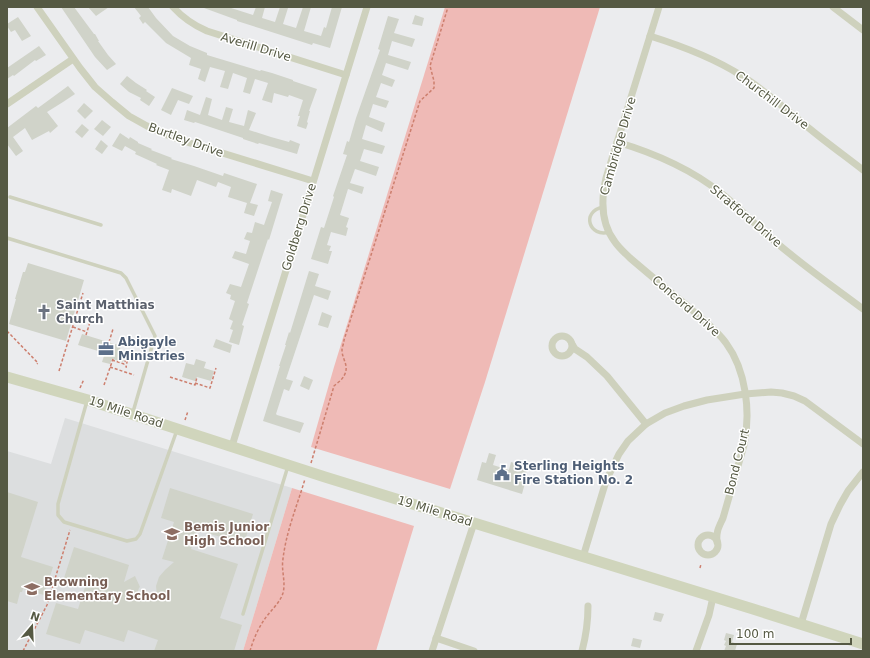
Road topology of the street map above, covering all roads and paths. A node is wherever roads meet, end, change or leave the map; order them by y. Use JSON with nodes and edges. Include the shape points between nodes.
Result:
{"nodes":[{"id":1,"x":37,"y":7,"type":"edge"},
{"id":2,"x":173,"y":7,"type":"edge"},
{"id":3,"x":367,"y":7,"type":"edge"},
{"id":4,"x":448,"y":7,"type":"edge"},
{"id":5,"x":658,"y":7,"type":"edge"},
{"id":6,"x":833,"y":7,"type":"edge"},
{"id":7,"x":863,"y":30,"type":"edge"},
{"id":8,"x":650,"y":36,"type":"junction"},
{"id":9,"x":73,"y":58,"type":"junction"},
{"id":10,"x":346,"y":75,"type":"junction"},
{"id":11,"x":7,"y":104,"type":"edge"},
{"id":12,"x":617,"y":142,"type":"junction"},
{"id":13,"x":863,"y":170,"type":"edge"},
{"id":14,"x":313,"y":182,"type":"junction"},
{"id":15,"x":10,"y":197,"type":"dead end"},
{"id":16,"x":603,"y":207,"type":"junction"},
{"id":17,"x":101,"y":225,"type":"dead end"},
{"id":18,"x":609,"y":232,"type":"junction"},
{"id":19,"x":7,"y":238,"type":"edge"},
{"id":20,"x":647,"y":272,"type":"joint"},
{"id":21,"x":83,"y":293,"type":"dead end"},
{"id":22,"x":863,"y":309,"type":"edge"},
{"id":23,"x":90,"y":322,"type":"dead end"},
{"id":24,"x":73,"y":327,"type":"junction"},
{"id":25,"x":113,"y":329,"type":"dead end"},
{"id":26,"x":7,"y":331,"type":"edge"},
{"id":27,"x":87,"y":332,"type":"junction"},
{"id":28,"x":86,"y":335,"type":"dead end"},
{"id":29,"x":109,"y":342,"type":"dead end"},
{"id":30,"x":572,"y":344,"type":"junction"},
{"id":31,"x":580,"y":353,"type":"junction"},
{"id":32,"x":567,"y":355,"type":"junction"},
{"id":33,"x":38,"y":364,"type":"dead end"},
{"id":34,"x":110,"y":367,"type":"junction"},
{"id":35,"x":127,"y":367,"type":"dead end"},
{"id":36,"x":216,"y":368,"type":"dead end"},
{"id":37,"x":59,"y":371,"type":"dead end"},
{"id":38,"x":134,"y":375,"type":"dead end"},
{"id":39,"x":7,"y":377,"type":"edge"},
{"id":40,"x":198,"y":377,"type":"dead end"},
{"id":41,"x":170,"y":378,"type":"dead end"},
{"id":42,"x":84,"y":379,"type":"dead end"},
{"id":43,"x":189,"y":379,"type":"dead end"},
{"id":44,"x":188,"y":383,"type":"junction"},
{"id":45,"x":195,"y":384,"type":"junction"},
{"id":46,"x":104,"y":385,"type":"dead end"},
{"id":47,"x":80,"y":389,"type":"dead end"},
{"id":48,"x":745,"y":394,"type":"junction"},
{"id":49,"x":88,"y":400,"type":"junction"},
{"id":50,"x":188,"y":410,"type":"dead end"},
{"id":51,"x":132,"y":414,"type":"junction"},
{"id":52,"x":185,"y":420,"type":"dead end"},
{"id":53,"x":646,"y":424,"type":"junction"},
{"id":54,"x":177,"y":429,"type":"junction"},
{"id":55,"x":863,"y":444,"type":"edge"},
{"id":56,"x":232,"y":446,"type":"junction"},
{"id":57,"x":311,"y":463,"type":"dead end"},
{"id":58,"x":289,"y":465,"type":"junction"},
{"id":59,"x":863,"y":472,"type":"edge"},
{"id":60,"x":306,"y":477,"type":"dead end"},
{"id":61,"x":72,"y":524,"type":"junction"},
{"id":62,"x":474,"y":524,"type":"junction"},
{"id":63,"x":717,"y":529,"type":"junction"},
{"id":64,"x":707,"y":535,"type":"junction"},
{"id":65,"x":717,"y":542,"type":"junction"},
{"id":66,"x":583,"y":557,"type":"junction"},
{"id":67,"x":701,"y":564,"type":"dead end"},
{"id":68,"x":700,"y":568,"type":"dead end"},
{"id":69,"x":714,"y":597,"type":"junction"},
{"id":70,"x":588,"y":606,"type":"dead end"},
{"id":71,"x":243,"y":614,"type":"dead end"},
{"id":72,"x":802,"y":624,"type":"junction"},
{"id":73,"x":436,"y":638,"type":"junction"},
{"id":74,"x":863,"y":644,"type":"edge"},
{"id":75,"x":23,"y":651,"type":"edge"},
{"id":76,"x":250,"y":651,"type":"edge"},
{"id":77,"x":432,"y":651,"type":"edge"},
{"id":78,"x":474,"y":651,"type":"edge"},
{"id":79,"x":582,"y":651,"type":"edge"},
{"id":80,"x":696,"y":651,"type":"edge"}],
"edges":[{"from":1,"to":9,"type":"street","name":"Burtley Drive"},
{"from":2,"to":10,"type":"street","name":"Averill Drive","via":[[185,20],[206,31]]},
{"from":3,"to":10,"type":"street","name":"Goldberg Drive"},
{"from":4,"to":57,"type":"path","via":[[430,66],[434,88],[420,101],[344,340],[342,349],[346,364],[345,372],[334,386]]},
{"from":5,"to":8,"type":"street","name":"Cambridge Drive"},
{"from":6,"to":7,"type":"street"},
{"from":8,"to":12,"type":"street","name":"Cambridge Drive"},
{"from":8,"to":13,"type":"street","name":"Churchill Drive","via":[[694,51],[743,76]]},
{"from":9,"to":11,"type":"street"},
{"from":9,"to":14,"type":"street","name":"Burtley Drive","via":[[95,87],[129,116],[147,126],[190,143]]},
{"from":10,"to":14,"type":"street","name":"Goldberg Drive"},
{"from":12,"to":16,"type":"street","name":"Cambridge Drive","via":[[602,198]]},
{"from":12,"to":22,"type":"street","name":"Stratford Drive","via":[[681,167],[702,180],[721,193],[763,232]]},
{"from":14,"to":56,"type":"street","name":"Goldberg Drive"},
{"from":15,"to":17,"type":"lane"},
{"from":16,"to":18,"type":"street","name":"Cambridge Drive"},
{"from":16,"to":18,"type":"lane","via":[[593,211],[589,220],[592,228],[600,233]]},
{"from":18,"to":20,"type":"street","name":"Cambridge Drive","via":[[620,249]]},
{"from":19,"to":51,"type":"lane","via":[[121,274],[126,278],[156,336]]},
{"from":20,"to":48,"type":"street","name":"Concord Drive","via":[[726,341],[740,368]]},
{"from":21,"to":24,"type":"path"},
{"from":23,"to":27,"type":"path"},
{"from":24,"to":27,"type":"path"},
{"from":24,"to":37,"type":"path"},
{"from":25,"to":29,"type":"path"},
{"from":26,"to":33,"type":"path"},
{"from":27,"to":28,"type":"path"},
{"from":30,"to":31,"type":"street"},
{"from":30,"to":32,"type":"street"},
{"from":30,"to":32,"type":"street","via":[[568,338],[562,336],[552,343],[554,353],[560,356]]},
{"from":31,"to":32,"type":"street"},
{"from":31,"to":53,"type":"street","via":[[607,376]]},
{"from":34,"to":35,"type":"path","via":[[112,360],[124,364],[128,357]]},
{"from":34,"to":38,"type":"path"},
{"from":34,"to":46,"type":"path"},
{"from":36,"to":45,"type":"path","via":[[210,388]]},
{"from":39,"to":49,"type":"street","name":"19 Mile Road"},
{"from":40,"to":45,"type":"path"},
{"from":41,"to":44,"type":"path"},
{"from":42,"to":47,"type":"path"},
{"from":43,"to":44,"type":"path"},
{"from":44,"to":45,"type":"path"},
{"from":48,"to":53,"type":"street","via":[[684,406]]},
{"from":48,"to":55,"type":"street","via":[[771,392],[794,396],[816,408]]},
{"from":48,"to":63,"type":"street","name":"Bond Court","via":[[747,416],[744,445],[723,518]]},
{"from":49,"to":51,"type":"street","name":"19 Mile Road"},
{"from":49,"to":61,"type":"lane","via":[[58,504],[58,515],[64,522]]},
{"from":50,"to":52,"type":"path"},
{"from":51,"to":54,"type":"street","name":"19 Mile Road"},
{"from":53,"to":66,"type":"street","via":[[626,444],[611,469]]},
{"from":54,"to":56,"type":"street","name":"19 Mile Road"},
{"from":54,"to":61,"type":"lane","via":[[140,534],[136,539],[127,541]]},
{"from":56,"to":58,"type":"street","name":"19 Mile Road"},
{"from":58,"to":62,"type":"street","name":"19 Mile Road"},
{"from":58,"to":71,"type":"lane"},
{"from":59,"to":72,"type":"street","via":[[848,491],[831,524]]},
{"from":60,"to":76,"type":"path","via":[[282,559],[283,592],[259,628]]},
{"from":61,"to":75,"type":"path","via":[[47,606]]},
{"from":62,"to":66,"type":"street","name":"19 Mile Road"},
{"from":62,"to":73,"type":"street"},
{"from":63,"to":64,"type":"street"},
{"from":63,"to":65,"type":"street","name":"Bond Court"},
{"from":64,"to":65,"type":"street"},
{"from":64,"to":65,"type":"street","via":[[698,543],[698,549],[703,554],[713,554],[717,549]]},
{"from":66,"to":69,"type":"street","name":"19 Mile Road"},
{"from":67,"to":68,"type":"path"},
{"from":69,"to":72,"type":"street","name":"19 Mile Road"},
{"from":69,"to":80,"type":"street"},
{"from":70,"to":79,"type":"street","via":[[588,623]]},
{"from":72,"to":74,"type":"street","name":"19 Mile Road"},
{"from":73,"to":77,"type":"street"},
{"from":73,"to":78,"type":"street"}]}
